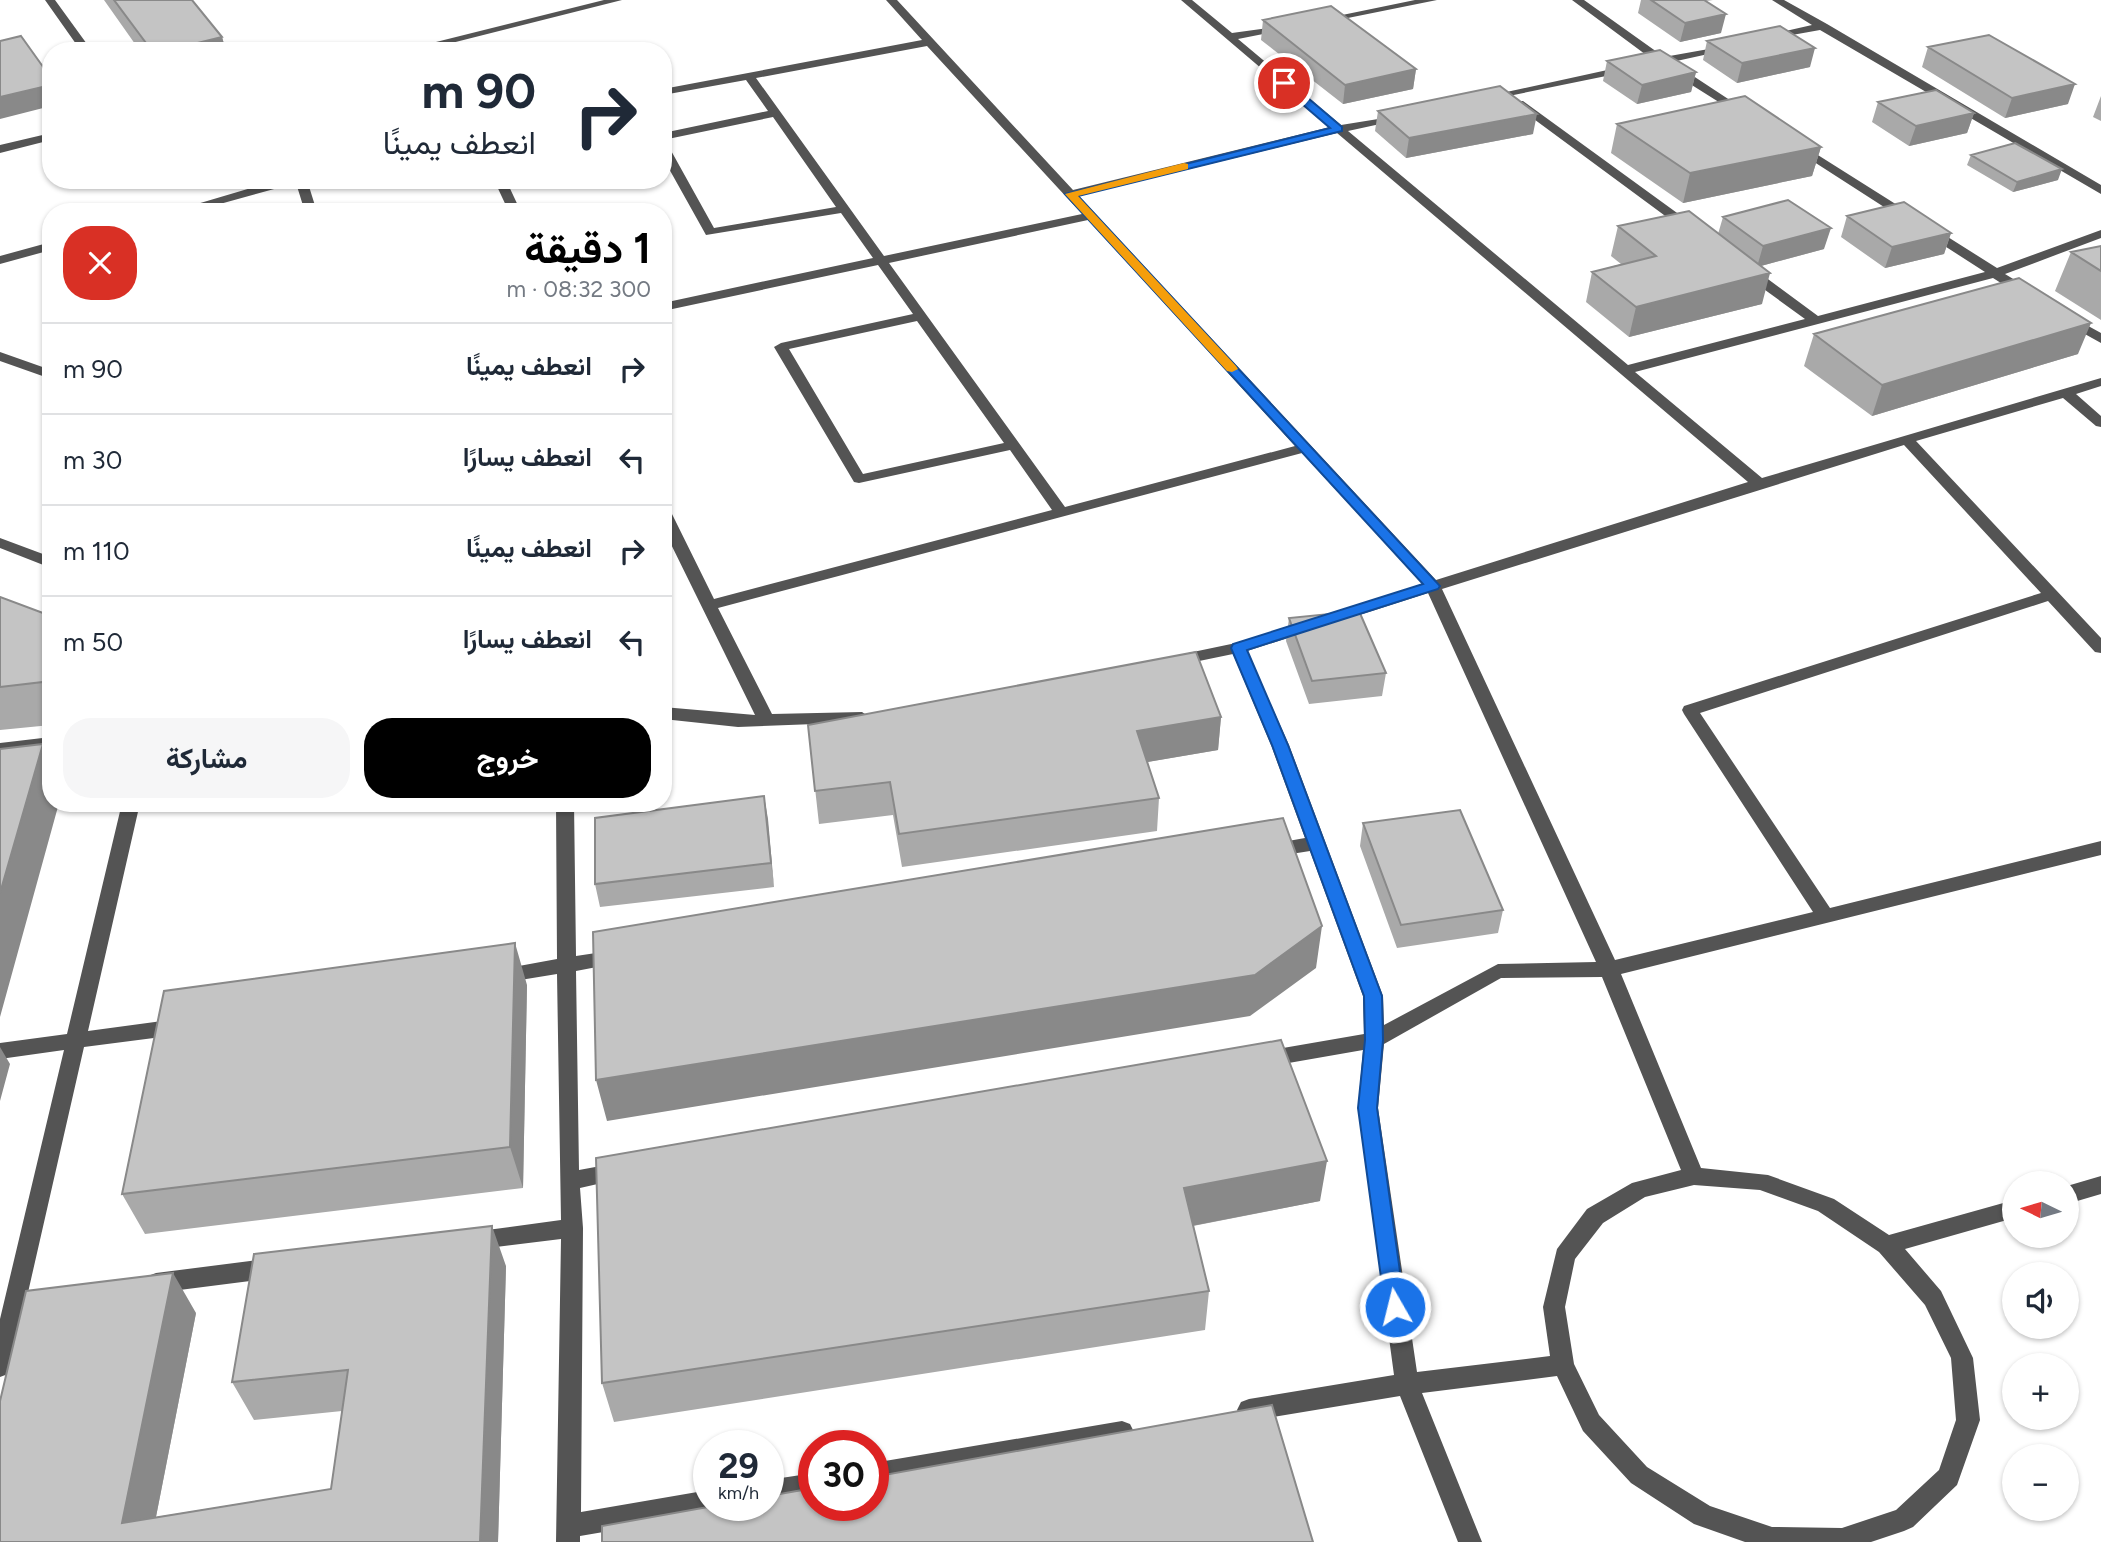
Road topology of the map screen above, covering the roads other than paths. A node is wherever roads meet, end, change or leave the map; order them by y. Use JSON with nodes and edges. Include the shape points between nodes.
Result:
{"nodes":[{"id":1,"x":50,"y":0,"type":"edge"},
{"id":2,"x":617,"y":0,"type":"edge"},
{"id":3,"x":891,"y":0,"type":"edge"},
{"id":4,"x":1186,"y":0,"type":"edge"},
{"id":5,"x":1373,"y":0,"type":"edge"},
{"id":6,"x":1432,"y":0,"type":"edge"},
{"id":7,"x":1577,"y":0,"type":"edge"},
{"id":8,"x":1777,"y":0,"type":"edge"},
{"id":9,"x":1384,"y":8,"type":"junction"},
{"id":10,"x":1307,"y":23,"type":"edge"},
{"id":11,"x":1294,"y":25,"type":"edge"},
{"id":12,"x":1823,"y":26,"type":"junction"},
{"id":13,"x":1230,"y":37,"type":"junction"},
{"id":14,"x":1756,"y":41,"type":"edge"},
{"id":15,"x":80,"y":42,"type":"edge"},
{"id":16,"x":442,"y":42,"type":"edge"},
{"id":17,"x":929,"y":42,"type":"junction"},
{"id":18,"x":1743,"y":44,"type":"edge"},
{"id":19,"x":1662,"y":61,"type":"junction"},
{"id":20,"x":749,"y":76,"type":"junction"},
{"id":21,"x":672,"y":90,"type":"edge"},
{"id":22,"x":1508,"y":95,"type":"junction"},
{"id":23,"x":1482,"y":100,"type":"edge"},
{"id":24,"x":776,"y":113,"type":"junction"},
{"id":25,"x":1416,"y":113,"type":"edge"},
{"id":26,"x":1755,"y":120,"type":"edge"},
{"id":27,"x":1338,"y":129,"type":"junction"},
{"id":28,"x":672,"y":134,"type":"edge"},
{"id":29,"x":42,"y":138,"type":"edge"},
{"id":30,"x":1789,"y":142,"type":"edge"},
{"id":31,"x":0,"y":149,"type":"edge"},
{"id":32,"x":672,"y":163,"type":"edge"},
{"id":33,"x":259,"y":189,"type":"edge"},
{"id":34,"x":2101,"y":190,"type":"edge"},
{"id":35,"x":1071,"y":194,"type":"junction"},
{"id":36,"x":209,"y":203,"type":"edge"},
{"id":37,"x":845,"y":209,"type":"junction"},
{"id":38,"x":1090,"y":216,"type":"junction"},
{"id":39,"x":2101,"y":234,"type":"edge"},
{"id":40,"x":1706,"y":240,"type":"edge"},
{"id":41,"x":42,"y":248,"type":"edge"},
{"id":42,"x":0,"y":260,"type":"edge"},
{"id":43,"x":881,"y":260,"type":"junction"},
{"id":44,"x":1740,"y":264,"type":"edge"},
{"id":45,"x":1996,"y":273,"type":"junction"},
{"id":46,"x":2043,"y":303,"type":"edge"},
{"id":47,"x":672,"y":305,"type":"edge"},
{"id":48,"x":2054,"y":310,"type":"edge"},
{"id":49,"x":921,"y":316,"type":"junction"},
{"id":50,"x":1817,"y":321,"type":"junction"},
{"id":51,"x":2101,"y":339,"type":"edge"},
{"id":52,"x":0,"y":356,"type":"edge"},
{"id":53,"x":1626,"y":370,"type":"junction"},
{"id":54,"x":42,"y":372,"type":"edge"},
{"id":55,"x":2101,"y":382,"type":"edge"},
{"id":56,"x":2066,"y":393,"type":"junction"},
{"id":57,"x":2101,"y":423,"type":"edge"},
{"id":58,"x":1907,"y":440,"type":"junction"},
{"id":59,"x":1014,"y":446,"type":"junction"},
{"id":60,"x":1305,"y":448,"type":"junction"},
{"id":61,"x":1759,"y":483,"type":"junction"},
{"id":62,"x":1061,"y":512,"type":"junction"},
{"id":63,"x":672,"y":530,"type":"edge"},
{"id":64,"x":0,"y":543,"type":"edge"},
{"id":65,"x":42,"y":559,"type":"edge"},
{"id":66,"x":1433,"y":586,"type":"junction"},
{"id":67,"x":2051,"y":595,"type":"junction"},
{"id":68,"x":709,"y":604,"type":"junction"},
{"id":69,"x":1238,"y":648,"type":"junction"},
{"id":70,"x":2101,"y":648,"type":"edge"},
{"id":71,"x":1160,"y":665,"type":"edge"},
{"id":72,"x":672,"y":714,"type":"edge"},
{"id":73,"x":881,"y":718,"type":"edge"},
{"id":74,"x":766,"y":720,"type":"junction"},
{"id":75,"x":42,"y":744,"type":"edge"},
{"id":76,"x":0,"y":749,"type":"edge"},
{"id":77,"x":129,"y":812,"type":"edge"},
{"id":78,"x":565,"y":812,"type":"edge"},
{"id":79,"x":1317,"y":843,"type":"junction"},
{"id":80,"x":2101,"y":848,"type":"edge"},
{"id":81,"x":1248,"y":854,"type":"edge"},
{"id":82,"x":1826,"y":916,"type":"junction"},
{"id":83,"x":635,"y":954,"type":"edge"},
{"id":84,"x":567,"y":965,"type":"junction"},
{"id":85,"x":1609,"y":969,"type":"junction"},
{"id":86,"x":485,"y":978,"type":"edge"},
{"id":87,"x":200,"y":1023,"type":"edge"},
{"id":88,"x":1374,"y":1040,"type":"junction"},
{"id":89,"x":78,"y":1042,"type":"junction"},
{"id":90,"x":0,"y":1051,"type":"edge"},
{"id":91,"x":1251,"y":1062,"type":"edge"},
{"id":92,"x":637,"y":1169,"type":"edge"},
{"id":93,"x":1694,"y":1176,"type":"junction"},
{"id":94,"x":569,"y":1181,"type":"junction"},
{"id":95,"x":2101,"y":1185,"type":"edge"},
{"id":96,"x":2079,"y":1191,"type":"edge"},
{"id":97,"x":2002,"y":1212,"type":"edge"},
{"id":98,"x":572,"y":1228,"type":"junction"},
{"id":99,"x":450,"y":1244,"type":"edge"},
{"id":100,"x":1887,"y":1245,"type":"junction"},
{"id":101,"x":300,"y":1264,"type":"edge"},
{"id":102,"x":138,"y":1286,"type":"edge"},
{"id":103,"x":43,"y":1298,"type":"edge"},
{"id":104,"x":8,"y":1304,"type":"edge"},
{"id":105,"x":1563,"y":1365,"type":"junction"},
{"id":106,"x":0,"y":1367,"type":"edge"},
{"id":107,"x":1407,"y":1384,"type":"junction"},
{"id":108,"x":1229,"y":1414,"type":"edge"},
{"id":109,"x":1147,"y":1428,"type":"edge"},
{"id":110,"x":889,"y":1471,"type":"edge"},
{"id":111,"x":693,"y":1506,"type":"edge"},
{"id":112,"x":569,"y":1534,"type":"edge"},
{"id":113,"x":1842,"y":1541,"type":"edge"},
{"id":114,"x":1470,"y":1542,"type":"edge"}],
"edges":[{"from":1,"to":15,"type":"street"},
{"from":2,"to":16,"type":"street"},
{"from":3,"to":17,"type":"street"},
{"from":4,"to":13,"type":"street"},
{"from":5,"to":9,"type":"street"},
{"from":6,"to":9,"type":"street"},
{"from":7,"to":19,"type":"street"},
{"from":8,"to":12,"type":"street"},
{"from":9,"to":10,"type":"street"},
{"from":11,"to":13,"type":"street"},
{"from":12,"to":14,"type":"street"},
{"from":12,"to":34,"type":"street"},
{"from":13,"to":27,"type":"street"},
{"from":17,"to":20,"type":"street"},
{"from":17,"to":35,"type":"street"},
{"from":18,"to":19,"type":"street"},
{"from":19,"to":22,"type":"street"},
{"from":19,"to":26,"type":"street"},
{"from":20,"to":21,"type":"street"},
{"from":20,"to":24,"type":"street"},
{"from":22,"to":23,"type":"street"},
{"from":22,"to":40,"type":"street"},
{"from":24,"to":28,"type":"street"},
{"from":24,"to":37,"type":"street"},
{"from":25,"to":27,"type":"street"},
{"from":27,"to":35,"type":"street"},
{"from":27,"to":53,"type":"street"},
{"from":29,"to":31,"type":"street"},
{"from":30,"to":45,"type":"street"},
{"from":32,"to":37,"type":"street","via":[[710,232]]},
{"from":33,"to":36,"type":"street"},
{"from":35,"to":38,"type":"street"},
{"from":37,"to":43,"type":"street"},
{"from":38,"to":43,"type":"street"},
{"from":38,"to":60,"type":"street"},
{"from":39,"to":45,"type":"street"},
{"from":41,"to":42,"type":"street"},
{"from":43,"to":47,"type":"street"},
{"from":43,"to":49,"type":"street"},
{"from":44,"to":50,"type":"street"},
{"from":45,"to":46,"type":"street"},
{"from":45,"to":50,"type":"street"},
{"from":48,"to":51,"type":"street"},
{"from":49,"to":59,"type":"street"},
{"from":49,"to":59,"type":"street","via":[[781,347],[859,478]]},
{"from":50,"to":53,"type":"street"},
{"from":52,"to":54,"type":"street"},
{"from":53,"to":61,"type":"street"},
{"from":55,"to":56,"type":"street"},
{"from":56,"to":57,"type":"street"},
{"from":56,"to":58,"type":"street"},
{"from":58,"to":61,"type":"street"},
{"from":58,"to":67,"type":"street"},
{"from":59,"to":62,"type":"street"},
{"from":60,"to":62,"type":"street"},
{"from":60,"to":66,"type":"street"},
{"from":61,"to":66,"type":"street"},
{"from":62,"to":68,"type":"street"},
{"from":63,"to":68,"type":"street"},
{"from":64,"to":65,"type":"street"},
{"from":66,"to":69,"type":"street"},
{"from":66,"to":85,"type":"street"},
{"from":67,"to":70,"type":"street"},
{"from":67,"to":82,"type":"street","via":[[1690,710]]},
{"from":68,"to":74,"type":"street"},
{"from":69,"to":71,"type":"street"},
{"from":69,"to":79,"type":"street"},
{"from":72,"to":74,"type":"street"},
{"from":73,"to":74,"type":"street"},
{"from":75,"to":76,"type":"street"},
{"from":77,"to":89,"type":"street"},
{"from":78,"to":84,"type":"street"},
{"from":79,"to":81,"type":"street"},
{"from":79,"to":88,"type":"street","via":[[1373,996]]},
{"from":80,"to":82,"type":"street"},
{"from":82,"to":85,"type":"street"},
{"from":83,"to":84,"type":"street"},
{"from":84,"to":86,"type":"street"},
{"from":84,"to":94,"type":"street"},
{"from":85,"to":88,"type":"street","via":[[1499,971]]},
{"from":85,"to":93,"type":"street"},
{"from":87,"to":89,"type":"street"},
{"from":88,"to":91,"type":"street"},
{"from":88,"to":107,"type":"street","via":[[1368,1108]]},
{"from":89,"to":90,"type":"street"},
{"from":89,"to":104,"type":"street"},
{"from":92,"to":94,"type":"street"},
{"from":93,"to":100,"type":"street","via":[[1759,1181],[1782,1189],[1826,1205]]},
{"from":93,"to":105,"type":"street","via":[[1640,1189],[1595,1216],[1565,1256],[1554,1307]]},
{"from":94,"to":98,"type":"street"},
{"from":95,"to":96,"type":"street"},
{"from":97,"to":100,"type":"street"},
{"from":98,"to":99,"type":"street"},
{"from":98,"to":112,"type":"street"},
{"from":100,"to":113,"type":"street","via":[[1933,1298],[1962,1358],[1968,1420],[1949,1477],[1905,1519]]},
{"from":101,"to":102,"type":"street"},
{"from":103,"to":104,"type":"street"},
{"from":104,"to":106,"type":"street"},
{"from":105,"to":107,"type":"street"},
{"from":105,"to":113,"type":"street","via":[[1591,1423],[1623,1458],[1639,1475],[1703,1516],[1772,1539]]},
{"from":107,"to":108,"type":"street"},
{"from":107,"to":114,"type":"street"},
{"from":109,"to":110,"type":"street"},
{"from":111,"to":112,"type":"street"}]}
